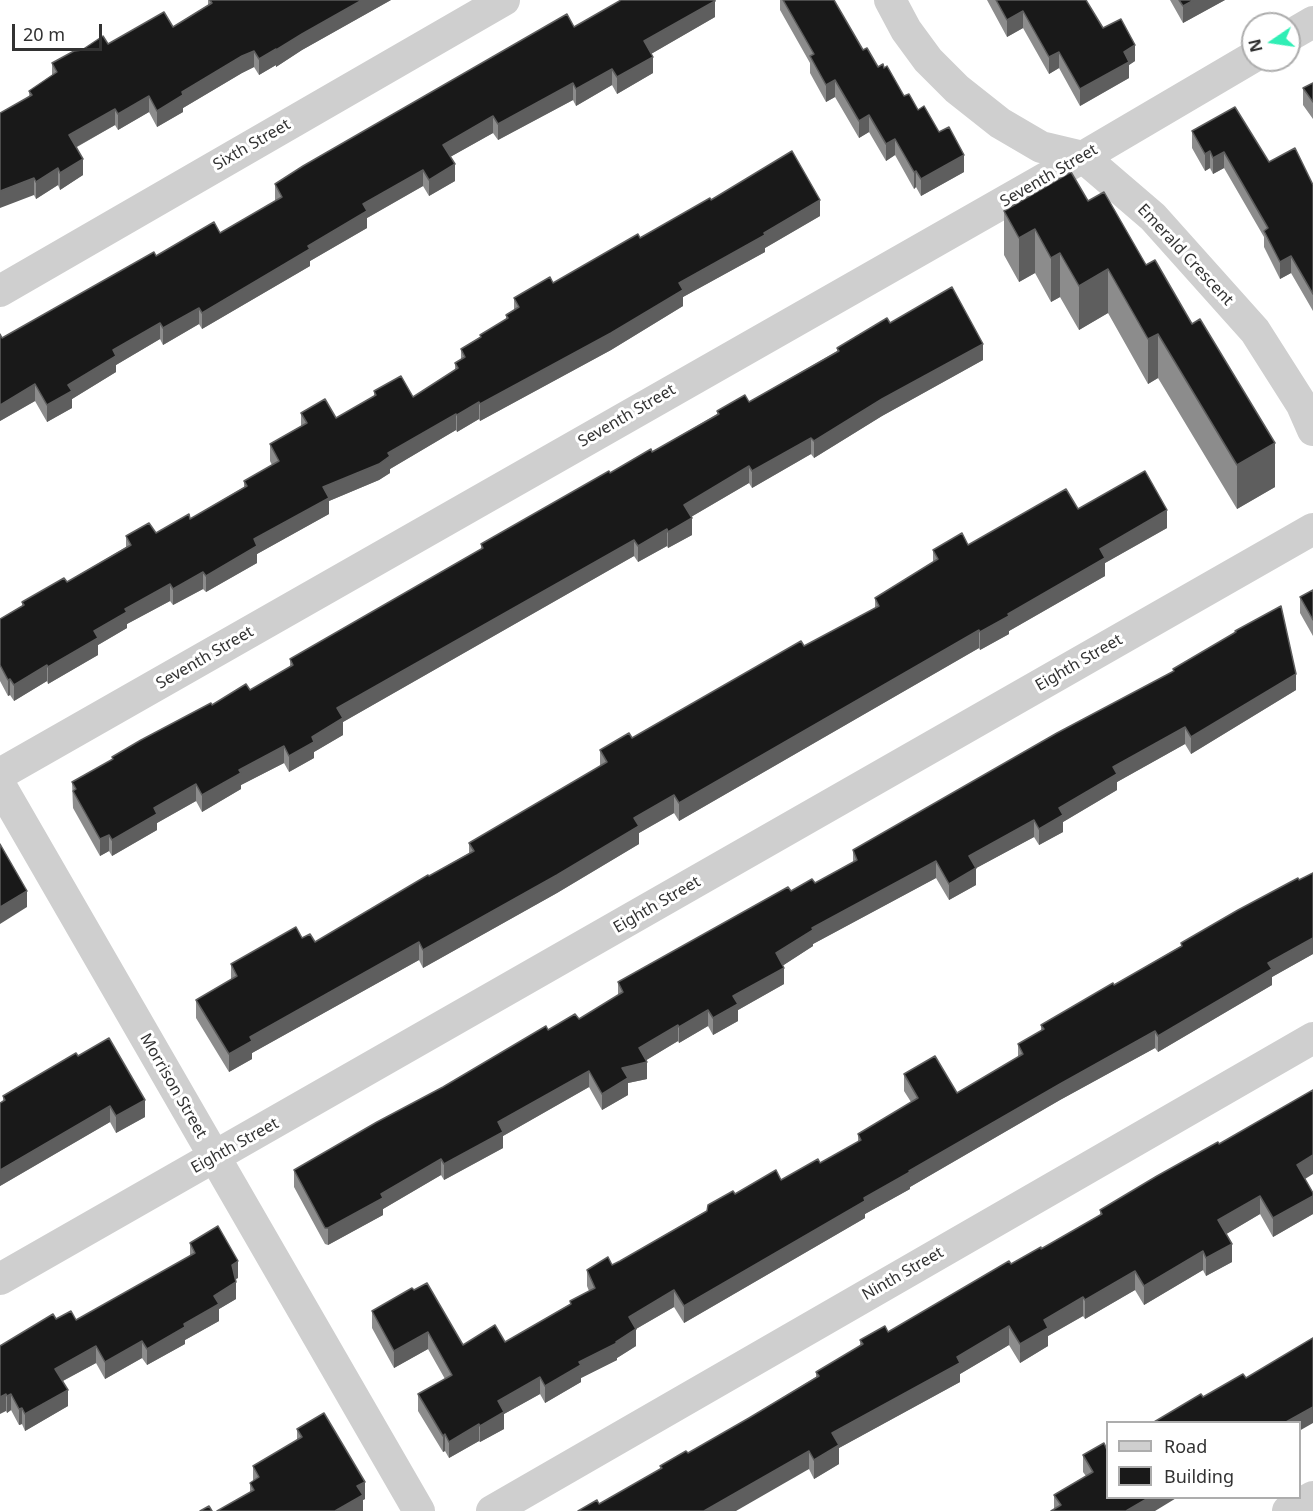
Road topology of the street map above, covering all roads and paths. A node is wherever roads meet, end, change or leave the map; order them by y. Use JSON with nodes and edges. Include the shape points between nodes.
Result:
{"nodes":[{"id":1,"x":504,"y":0,"type":"edge"},
{"id":2,"x":890,"y":0,"type":"edge"},
{"id":3,"x":1241,"y":64,"type":"edge"},
{"id":4,"x":1083,"y":157,"type":"junction"},
{"id":5,"x":0,"y":291,"type":"edge"},
{"id":6,"x":1313,"y":430,"type":"edge"},
{"id":7,"x":1313,"y":529,"type":"edge"},
{"id":8,"x":0,"y":774,"type":"edge"},
{"id":9,"x":0,"y":785,"type":"edge"},
{"id":10,"x":1313,"y":1038,"type":"edge"},
{"id":11,"x":214,"y":1158,"type":"junction"},
{"id":12,"x":0,"y":1280,"type":"edge"},
{"id":13,"x":1313,"y":1497,"type":"edge"},
{"id":14,"x":419,"y":1511,"type":"edge"},
{"id":15,"x":492,"y":1511,"type":"edge"},
{"id":16,"x":1288,"y":1511,"type":"edge"}],
"edges":[{"from":1,"to":5,"type":"street","name":"Sixth Street"},
{"from":2,"to":4,"type":"street","name":"Emerald Crescent","via":[[928,60],[1000,123],[1041,147]]},
{"from":3,"to":4,"type":"street","name":"Seventh Street"},
{"from":4,"to":6,"type":"street","name":"Emerald Crescent","via":[[1153,217],[1255,331],[1302,405]]},
{"from":4,"to":8,"type":"street","name":"Seventh Street"},
{"from":7,"to":11,"type":"street","name":"Eighth Street"},
{"from":9,"to":11,"type":"street","name":"Morrison Street"},
{"from":10,"to":15,"type":"street","name":"Ninth Street"},
{"from":11,"to":12,"type":"street","name":"Eighth Street"},
{"from":11,"to":14,"type":"street","name":"Morrison Street"},
{"from":13,"to":16,"type":"street"}]}
